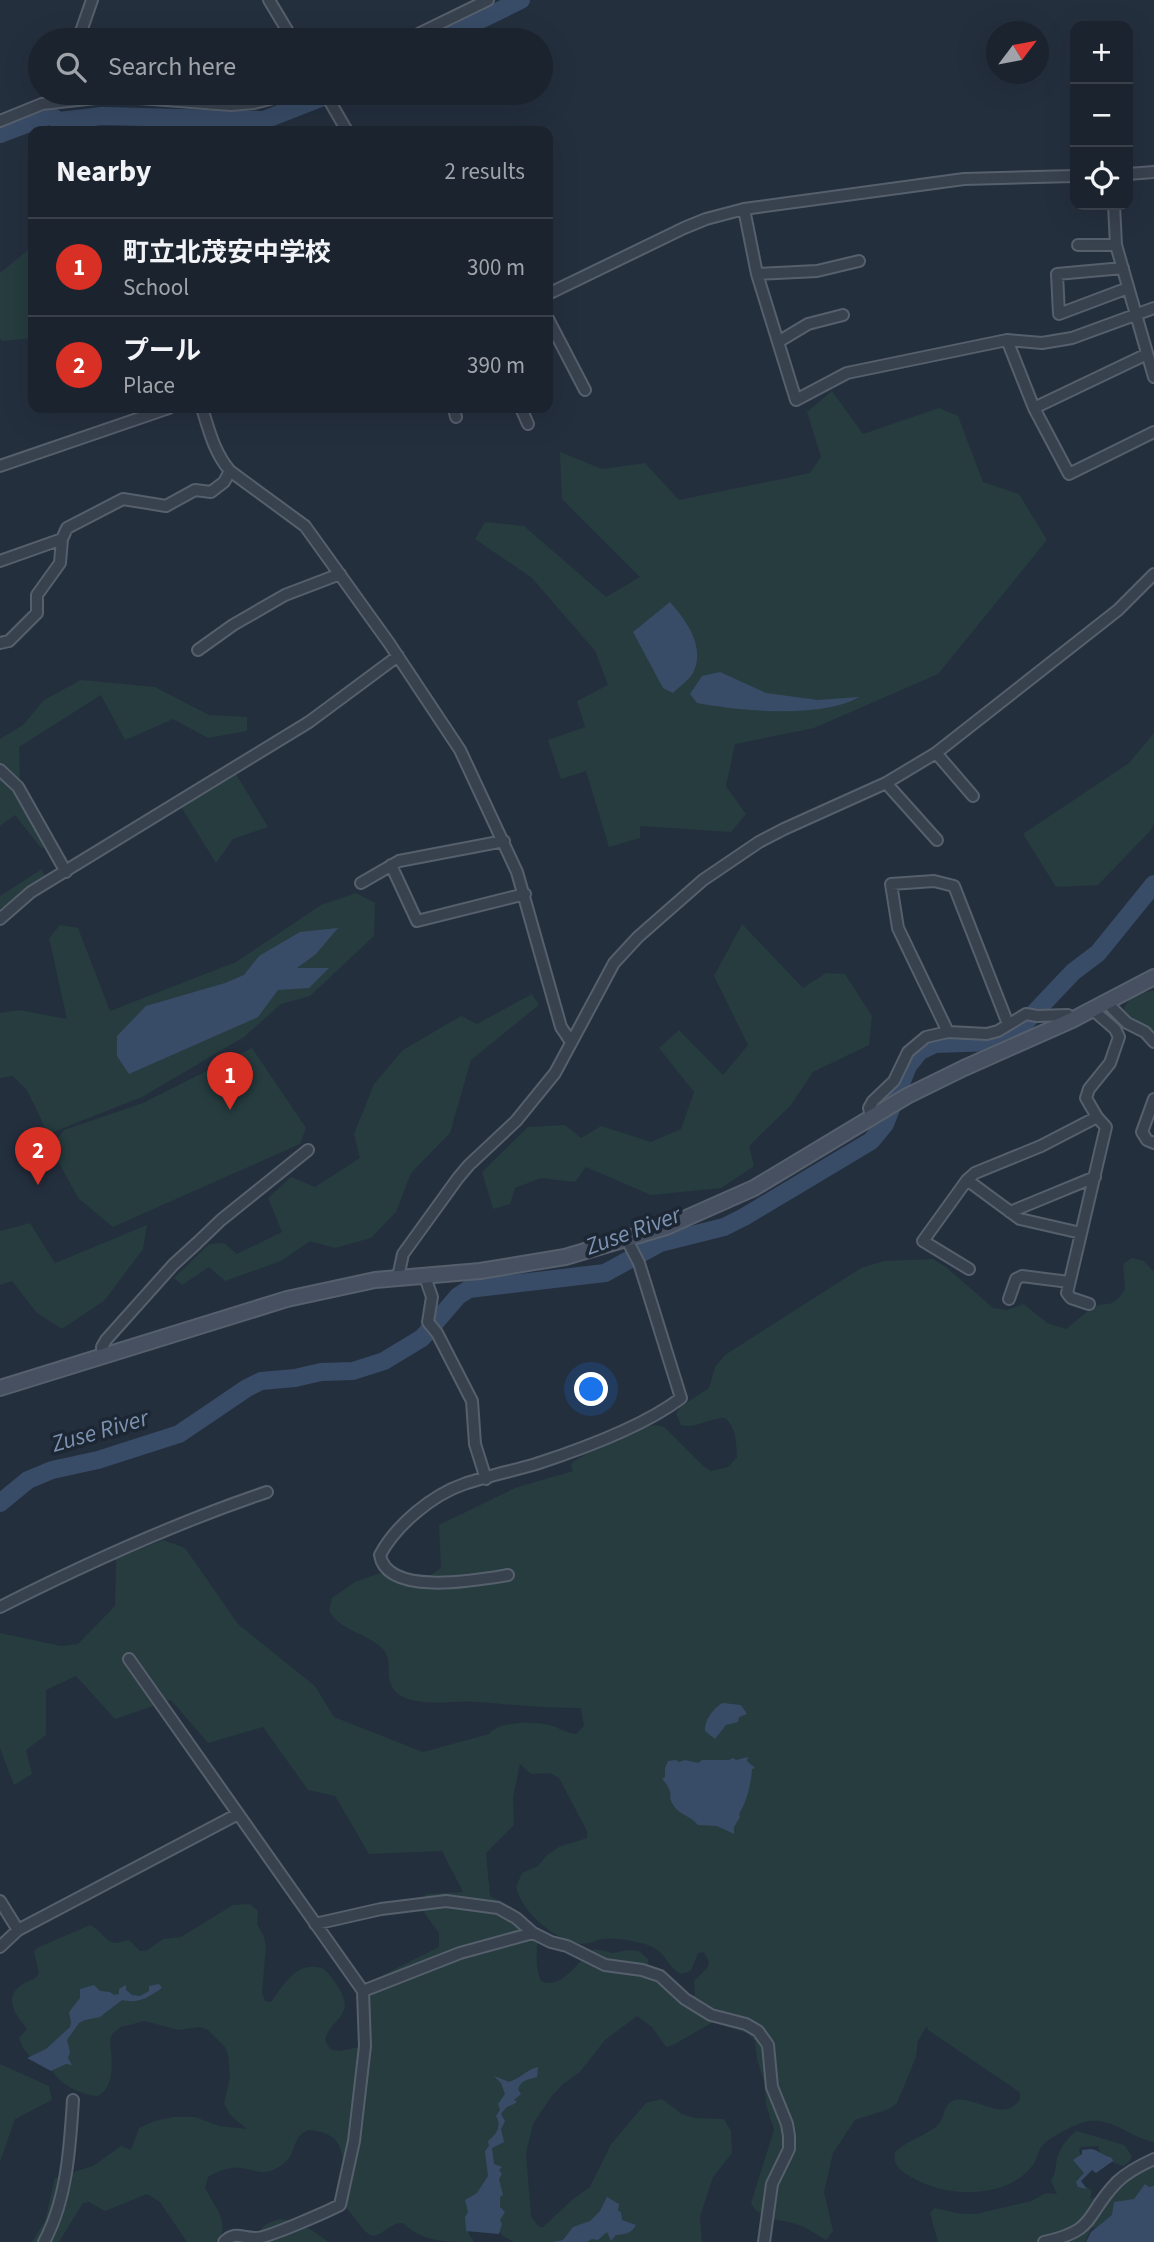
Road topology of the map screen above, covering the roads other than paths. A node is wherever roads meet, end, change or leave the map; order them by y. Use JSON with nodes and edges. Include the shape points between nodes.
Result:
{"nodes":[{"id":1,"x":92,"y":0,"type":"edge"},
{"id":2,"x":270,"y":0,"type":"edge"},
{"id":3,"x":488,"y":0,"type":"edge"},
{"id":4,"x":82,"y":28,"type":"edge"},
{"id":5,"x":286,"y":28,"type":"edge"},
{"id":6,"x":431,"y":28,"type":"edge"},
{"id":7,"x":40,"y":105,"type":"edge"},
{"id":8,"x":332,"y":105,"type":"edge"},
{"id":9,"x":0,"y":121,"type":"edge"},
{"id":10,"x":344,"y":126,"type":"edge"},
{"id":11,"x":1154,"y":173,"type":"edge"},
{"id":12,"x":1133,"y":174,"type":"edge"},
{"id":13,"x":1070,"y":176,"type":"edge"},
{"id":14,"x":744,"y":209,"type":"junction"},
{"id":15,"x":1114,"y":210,"type":"edge"},
{"id":16,"x":1077,"y":245,"type":"dead end"},
{"id":17,"x":1116,"y":245,"type":"junction"},
{"id":18,"x":859,"y":261,"type":"dead end"},
{"id":19,"x":1123,"y":268,"type":"junction"},
{"id":20,"x":757,"y":274,"type":"junction"},
{"id":21,"x":1128,"y":288,"type":"junction"},
{"id":22,"x":553,"y":292,"type":"edge"},
{"id":23,"x":1154,"y":308,"type":"edge"},
{"id":24,"x":843,"y":314,"type":"dead end"},
{"id":25,"x":1135,"y":315,"type":"junction"},
{"id":26,"x":553,"y":328,"type":"edge"},
{"id":27,"x":1007,"y":340,"type":"junction"},
{"id":28,"x":778,"y":342,"type":"junction"},
{"id":29,"x":1147,"y":354,"type":"junction"},
{"id":30,"x":1154,"y":376,"type":"edge"},
{"id":31,"x":586,"y":390,"type":"dead end"},
{"id":32,"x":1034,"y":408,"type":"junction"},
{"id":33,"x":154,"y":413,"type":"edge"},
{"id":34,"x":204,"y":413,"type":"edge"},
{"id":35,"x":523,"y":413,"type":"edge"},
{"id":36,"x":528,"y":424,"type":"dead end"},
{"id":37,"x":1154,"y":432,"type":"edge"},
{"id":38,"x":0,"y":466,"type":"edge"},
{"id":39,"x":230,"y":471,"type":"junction"},
{"id":40,"x":62,"y":539,"type":"junction"},
{"id":41,"x":0,"y":561,"type":"edge"},
{"id":42,"x":340,"y":574,"type":"junction"},
{"id":43,"x":1154,"y":574,"type":"edge"},
{"id":44,"x":0,"y":643,"type":"edge"},
{"id":45,"x":198,"y":649,"type":"dead end"},
{"id":46,"x":398,"y":656,"type":"junction"},
{"id":47,"x":936,"y":753,"type":"junction"},
{"id":48,"x":0,"y":770,"type":"edge"},
{"id":49,"x":886,"y":783,"type":"junction"},
{"id":50,"x":973,"y":796,"type":"dead end"},
{"id":51,"x":937,"y":840,"type":"dead end"},
{"id":52,"x":504,"y":841,"type":"junction"},
{"id":53,"x":391,"y":865,"type":"junction"},
{"id":54,"x":66,"y":872,"type":"junction"},
{"id":55,"x":361,"y":883,"type":"dead end"},
{"id":56,"x":524,"y":894,"type":"junction"},
{"id":57,"x":0,"y":919,"type":"edge"},
{"id":58,"x":1154,"y":977,"type":"edge"},
{"id":59,"x":1107,"y":1003,"type":"junction"},
{"id":60,"x":1093,"y":1010,"type":"junction"},
{"id":61,"x":1035,"y":1016,"type":"junction"},
{"id":62,"x":1072,"y":1020,"type":"junction"},
{"id":63,"x":1008,"y":1024,"type":"junction"},
{"id":64,"x":948,"y":1032,"type":"junction"},
{"id":65,"x":1044,"y":1034,"type":"junction"},
{"id":66,"x":571,"y":1042,"type":"junction"},
{"id":67,"x":1154,"y":1042,"type":"edge"},
{"id":68,"x":1154,"y":1099,"type":"edge"},
{"id":69,"x":875,"y":1115,"type":"junction"},
{"id":70,"x":1097,"y":1117,"type":"junction"},
{"id":71,"x":1154,"y":1143,"type":"edge"},
{"id":72,"x":308,"y":1150,"type":"dead end"},
{"id":73,"x":1095,"y":1177,"type":"junction"},
{"id":74,"x":967,"y":1180,"type":"junction"},
{"id":75,"x":1010,"y":1212,"type":"junction"},
{"id":76,"x":1081,"y":1233,"type":"junction"},
{"id":77,"x":630,"y":1245,"type":"junction"},
{"id":78,"x":969,"y":1269,"type":"dead end"},
{"id":79,"x":424,"y":1274,"type":"junction"},
{"id":80,"x":398,"y":1277,"type":"junction"},
{"id":81,"x":1069,"y":1282,"type":"junction"},
{"id":82,"x":1009,"y":1299,"type":"dead end"},
{"id":83,"x":1089,"y":1304,"type":"dead end"},
{"id":84,"x":103,"y":1357,"type":"junction"},
{"id":85,"x":0,"y":1388,"type":"edge"},
{"id":86,"x":486,"y":1479,"type":"junction"},
{"id":87,"x":267,"y":1492,"type":"dead end"},
{"id":88,"x":508,"y":1575,"type":"dead end"},
{"id":89,"x":0,"y":1607,"type":"edge"},
{"id":90,"x":129,"y":1659,"type":"dead end"},
{"id":91,"x":238,"y":1814,"type":"junction"},
{"id":92,"x":0,"y":1901,"type":"edge"},
{"id":93,"x":316,"y":1924,"type":"junction"},
{"id":94,"x":18,"y":1930,"type":"junction"},
{"id":95,"x":533,"y":1933,"type":"junction"},
{"id":96,"x":0,"y":1947,"type":"edge"},
{"id":97,"x":363,"y":1991,"type":"junction"},
{"id":98,"x":73,"y":2100,"type":"dead end"},
{"id":99,"x":1154,"y":2159,"type":"edge"},
{"id":100,"x":44,"y":2242,"type":"edge"},
{"id":101,"x":223,"y":2242,"type":"edge"},
{"id":102,"x":764,"y":2242,"type":"edge"},
{"id":103,"x":1044,"y":2242,"type":"edge"}],
"edges":[{"from":1,"to":4,"type":"street"},
{"from":2,"to":5,"type":"street"},
{"from":3,"to":6,"type":"street"},
{"from":7,"to":9,"type":"street"},
{"from":8,"to":10,"type":"street"},
{"from":11,"to":12,"type":"street"},
{"from":13,"to":14,"type":"street","via":[[964,179]]},
{"from":14,"to":20,"type":"street"},
{"from":14,"to":22,"type":"street","via":[[684,228]]},
{"from":15,"to":17,"type":"street"},
{"from":16,"to":17,"type":"street"},
{"from":17,"to":19,"type":"street"},
{"from":18,"to":20,"type":"street","via":[[817,271]]},
{"from":19,"to":21,"type":"street"},
{"from":19,"to":21,"type":"street","via":[[1057,274],[1059,314]]},
{"from":20,"to":28,"type":"street"},
{"from":21,"to":25,"type":"street"},
{"from":23,"to":25,"type":"street"},
{"from":24,"to":28,"type":"street","via":[[808,324]]},
{"from":25,"to":27,"type":"street","via":[[1072,338],[1042,343]]},
{"from":25,"to":29,"type":"street"},
{"from":26,"to":31,"type":"street"},
{"from":27,"to":28,"type":"street","via":[[847,373],[796,400]]},
{"from":27,"to":32,"type":"street"},
{"from":29,"to":30,"type":"street"},
{"from":29,"to":32,"type":"street"},
{"from":32,"to":37,"type":"street","via":[[1069,474]]},
{"from":33,"to":38,"type":"street"},
{"from":34,"to":39,"type":"street"},
{"from":35,"to":36,"type":"street"},
{"from":39,"to":40,"type":"street","via":[[211,492],[195,491],[166,506],[123,499],[67,528]]},
{"from":39,"to":42,"type":"street","via":[[304,526]]},
{"from":40,"to":41,"type":"street"},
{"from":40,"to":44,"type":"street","via":[[60,563],[37,595],[37,613],[9,641]]},
{"from":42,"to":45,"type":"street","via":[[285,594]]},
{"from":42,"to":46,"type":"street"},
{"from":43,"to":47,"type":"street","via":[[1118,610]]},
{"from":46,"to":52,"type":"street","via":[[460,750]]},
{"from":46,"to":54,"type":"street","via":[[309,722]]},
{"from":47,"to":49,"type":"street"},
{"from":47,"to":50,"type":"street"},
{"from":48,"to":54,"type":"street","via":[[18,787]]},
{"from":49,"to":51,"type":"street"},
{"from":49,"to":66,"type":"street","via":[[784,829],[703,880],[614,963]]},
{"from":52,"to":53,"type":"street"},
{"from":52,"to":56,"type":"street"},
{"from":53,"to":55,"type":"street"},
{"from":53,"to":56,"type":"street","via":[[417,921]]},
{"from":54,"to":57,"type":"street","via":[[31,892]]},
{"from":56,"to":66,"type":"street","via":[[561,1027]]},
{"from":58,"to":59,"type":"street"},
{"from":59,"to":60,"type":"street"},
{"from":59,"to":67,"type":"street"},
{"from":60,"to":62,"type":"street"},
{"from":60,"to":70,"type":"street","via":[[1119,1037],[1110,1063],[1086,1098]]},
{"from":61,"to":62,"type":"street","via":[[1068,1015]]},
{"from":61,"to":63,"type":"street"},
{"from":61,"to":65,"type":"street"},
{"from":62,"to":65,"type":"street"},
{"from":63,"to":64,"type":"street","via":[[987,1034]]},
{"from":63,"to":64,"type":"street","via":[[954,886],[934,881],[891,884],[898,928]]},
{"from":64,"to":69,"type":"street","via":[[926,1037],[908,1052],[894,1081],[869,1108]]},
{"from":65,"to":69,"type":"street","via":[[964,1068]]},
{"from":66,"to":80,"type":"street","via":[[538,1097],[458,1178],[404,1254]]},
{"from":68,"to":71,"type":"street","via":[[1142,1132]]},
{"from":69,"to":77,"type":"street","via":[[754,1188]]},
{"from":70,"to":73,"type":"street","via":[[1106,1126]]},
{"from":70,"to":74,"type":"street"},
{"from":72,"to":84,"type":"street","via":[[173,1265],[106,1340]]},
{"from":73,"to":75,"type":"street"},
{"from":73,"to":76,"type":"street"},
{"from":74,"to":75,"type":"street"},
{"from":74,"to":78,"type":"street","via":[[923,1241]]},
{"from":75,"to":76,"type":"street","via":[[1020,1219]]},
{"from":76,"to":81,"type":"street"},
{"from":77,"to":79,"type":"street","via":[[525,1264]]},
{"from":77,"to":86,"type":"street","via":[[681,1398],[589,1445]]},
{"from":79,"to":80,"type":"street"},
{"from":79,"to":86,"type":"street","via":[[432,1297],[428,1322],[472,1401],[475,1444]]},
{"from":80,"to":84,"type":"street","via":[[287,1299]]},
{"from":81,"to":82,"type":"street","via":[[1022,1276],[1016,1279]]},
{"from":81,"to":83,"type":"street","via":[[1068,1296]]},
{"from":84,"to":85,"type":"street"},
{"from":86,"to":88,"type":"street","via":[[465,1483],[420,1511],[387,1542],[381,1562],[392,1574],[443,1583]]},
{"from":87,"to":89,"type":"street","via":[[137,1542]]},
{"from":90,"to":91,"type":"street"},
{"from":91,"to":93,"type":"street"},
{"from":91,"to":94,"type":"street"},
{"from":92,"to":94,"type":"street"},
{"from":93,"to":95,"type":"street","via":[[382,1909],[446,1902],[498,1908]]},
{"from":93,"to":97,"type":"street"},
{"from":94,"to":96,"type":"street"},
{"from":95,"to":97,"type":"street","via":[[460,1953]]},
{"from":95,"to":102,"type":"street","via":[[605,1965],[660,1976],[711,2015],[746,2024],[765,2038],[772,2087],[787,2124],[789,2148],[772,2184]]},
{"from":97,"to":101,"type":"street","via":[[365,2046],[354,2141],[340,2205],[273,2233],[256,2238],[240,2234]]},
{"from":98,"to":100,"type":"street","via":[[60,2196]]},
{"from":99,"to":103,"type":"street","via":[[1119,2180],[1078,2232]]}]}
